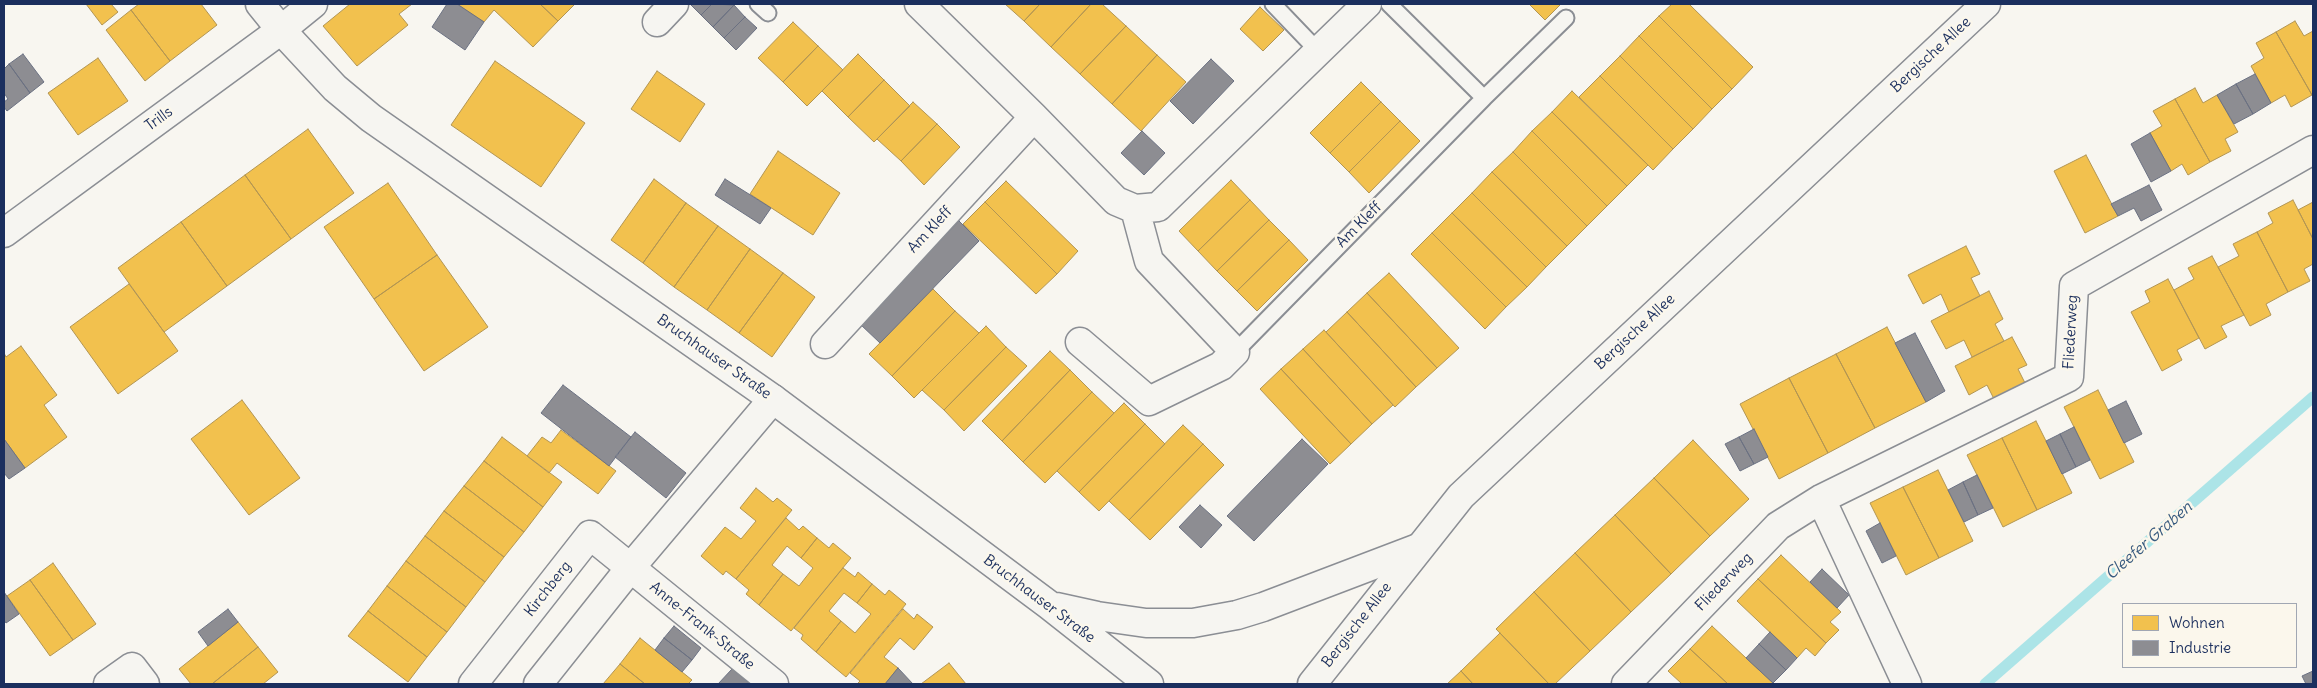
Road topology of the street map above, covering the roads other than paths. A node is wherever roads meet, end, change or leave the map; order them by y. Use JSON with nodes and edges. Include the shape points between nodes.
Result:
{"nodes":[{"id":1,"x":260,"y":4,"type":"edge"},
{"id":2,"x":313,"y":4,"type":"edge"},
{"id":3,"x":919,"y":4,"type":"edge"},
{"id":4,"x":1272,"y":4,"type":"edge"},
{"id":5,"x":1367,"y":4,"type":"edge"},
{"id":6,"x":1389,"y":4,"type":"edge"},
{"id":7,"x":1986,"y":4,"type":"edge"},
{"id":8,"x":1566,"y":18,"type":"dead end"},
{"id":9,"x":281,"y":30,"type":"junction"},
{"id":10,"x":1318,"y":51,"type":"junction"},
{"id":11,"x":1484,"y":98,"type":"junction"},
{"id":12,"x":1034,"y":117,"type":"junction"},
{"id":13,"x":2313,"y":150,"type":"edge"},
{"id":14,"x":1135,"y":208,"type":"junction"},
{"id":15,"x":4,"y":232,"type":"edge"},
{"id":16,"x":1080,"y":342,"type":"dead end"},
{"id":17,"x":825,"y":344,"type":"dead end"},
{"id":18,"x":1235,"y":352,"type":"junction"},
{"id":19,"x":773,"y":399,"type":"junction"},
{"id":20,"x":1821,"y":498,"type":"junction"},
{"id":21,"x":1418,"y":548,"type":"junction"},
{"id":22,"x":631,"y":567,"type":"junction"},
{"id":23,"x":1049,"y":605,"type":"junction"},
{"id":24,"x":1635,"y":681,"type":"edge"},
{"id":25,"x":108,"y":684,"type":"edge"},
{"id":26,"x":145,"y":684,"type":"edge"},
{"id":27,"x":473,"y":684,"type":"edge"},
{"id":28,"x":538,"y":684,"type":"edge"},
{"id":29,"x":774,"y":684,"type":"edge"},
{"id":30,"x":1149,"y":684,"type":"edge"},
{"id":31,"x":1312,"y":684,"type":"edge"},
{"id":32,"x":1906,"y":684,"type":"edge"}],
"edges":[{"from":1,"to":9,"type":"street","name":"Bruchhauser Straße"},
{"from":2,"to":9,"type":"street","name":"Trills"},
{"from":3,"to":12,"type":"street"},
{"from":4,"to":10,"type":"lane"},
{"from":5,"to":10,"type":"street"},
{"from":6,"to":11,"type":"lane"},
{"from":7,"to":21,"type":"street","name":"Bergische Allee","via":[[1468,489]]},
{"from":8,"to":11,"type":"lane","name":"Am Kleff"},
{"from":9,"to":15,"type":"street","name":"Trills"},
{"from":9,"to":19,"type":"street","name":"Bruchhauser Straße","via":[[335,88],[371,118]]},
{"from":10,"to":14,"type":"street","via":[[1158,207]]},
{"from":11,"to":18,"type":"lane","name":"Am Kleff"},
{"from":12,"to":14,"type":"street","via":[[1116,201]]},
{"from":12,"to":17,"type":"street","name":"Am Kleff"},
{"from":13,"to":20,"type":"street","name":"Fliederweg","via":[[2074,286],[2069,377]]},
{"from":14,"to":18,"type":"street","via":[[1149,261]]},
{"from":16,"to":18,"type":"street","name":"Am Kleff","via":[[1149,401],[1221,366]]},
{"from":19,"to":22,"type":"street"},
{"from":19,"to":23,"type":"street","name":"Bruchhauser Straße"},
{"from":20,"to":24,"type":"street","name":"Fliederweg","via":[[1778,526]]},
{"from":20,"to":32,"type":"street"},
{"from":21,"to":23,"type":"street","via":[[1263,607],[1193,624],[1146,623]]},
{"from":21,"to":31,"type":"street","name":"Bergische Allee"},
{"from":22,"to":27,"type":"street","name":"Kirchberg","via":[[590,535]]},
{"from":22,"to":28,"type":"street"},
{"from":22,"to":29,"type":"street","name":"Anne-Frank-Straße"},
{"from":23,"to":30,"type":"street","name":"Bruchhauser Straße"},
{"from":25,"to":26,"type":"street","via":[[132,667]]}]}
